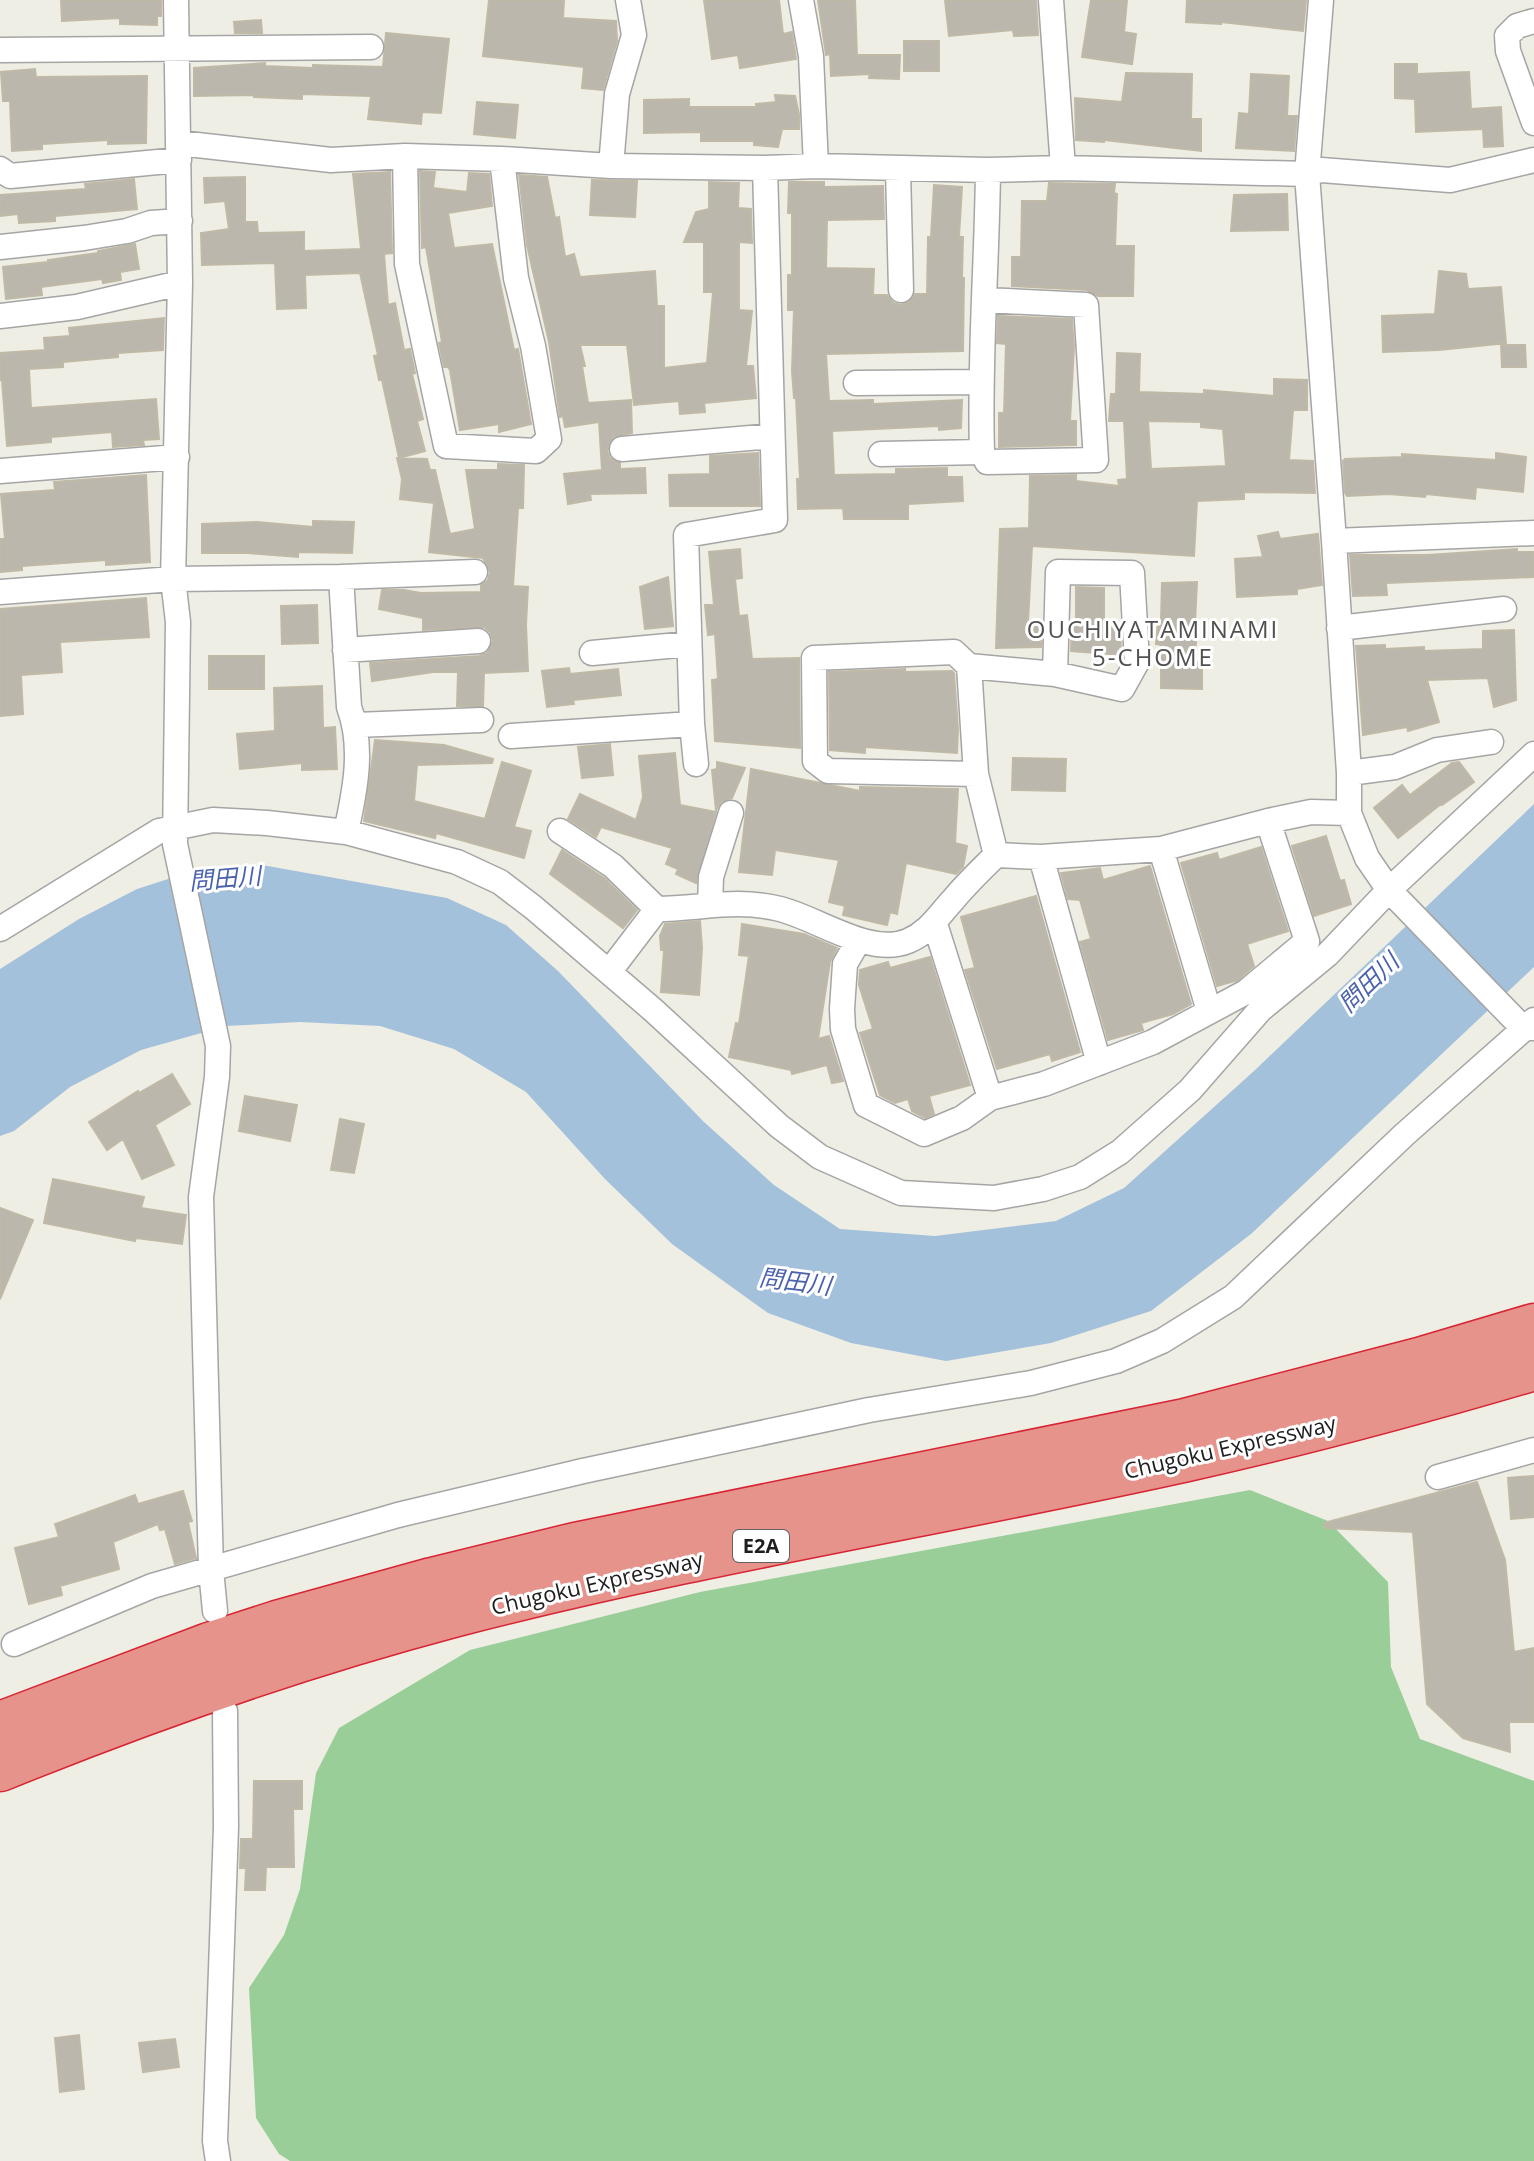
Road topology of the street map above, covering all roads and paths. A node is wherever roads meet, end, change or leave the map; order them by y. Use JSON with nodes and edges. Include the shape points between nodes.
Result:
{"nodes":[{"id":1,"x":176,"y":0,"type":"edge"},
{"id":2,"x":628,"y":0,"type":"edge"},
{"id":3,"x":801,"y":0,"type":"edge"},
{"id":4,"x":1051,"y":0,"type":"edge"},
{"id":5,"x":1321,"y":0,"type":"edge"},
{"id":6,"x":1534,"y":21,"type":"edge"},
{"id":7,"x":177,"y":47,"type":"junction"},
{"id":8,"x":371,"y":47,"type":"dead end"},
{"id":9,"x":0,"y":50,"type":"edge"},
{"id":10,"x":1534,"y":123,"type":"edge"},
{"id":11,"x":179,"y":152,"type":"junction"},
{"id":12,"x":405,"y":156,"type":"junction"},
{"id":13,"x":502,"y":159,"type":"junction"},
{"id":14,"x":1534,"y":160,"type":"edge"},
{"id":15,"x":611,"y":166,"type":"junction"},
{"id":16,"x":816,"y":166,"type":"junction"},
{"id":17,"x":765,"y":168,"type":"junction"},
{"id":18,"x":1063,"y":168,"type":"junction"},
{"id":19,"x":0,"y":169,"type":"edge"},
{"id":20,"x":898,"y":170,"type":"junction"},
{"id":21,"x":988,"y":170,"type":"junction"},
{"id":22,"x":1307,"y":174,"type":"junction"},
{"id":23,"x":180,"y":221,"type":"junction"},
{"id":24,"x":0,"y":247,"type":"edge"},
{"id":25,"x":180,"y":283,"type":"junction"},
{"id":26,"x":901,"y":290,"type":"dead end"},
{"id":27,"x":985,"y":300,"type":"junction"},
{"id":28,"x":0,"y":316,"type":"edge"},
{"id":29,"x":979,"y":382,"type":"junction"},
{"id":30,"x":856,"y":383,"type":"dead end"},
{"id":31,"x":772,"y":436,"type":"junction"},
{"id":32,"x":622,"y":449,"type":"dead end"},
{"id":33,"x":982,"y":452,"type":"junction"},
{"id":34,"x":881,"y":454,"type":"dead end"},
{"id":35,"x":177,"y":457,"type":"junction"},
{"id":36,"x":0,"y":471,"type":"edge"},
{"id":37,"x":1534,"y":533,"type":"edge"},
{"id":38,"x":1334,"y":541,"type":"junction"},
{"id":39,"x":475,"y":572,"type":"dead end"},
{"id":40,"x":341,"y":577,"type":"junction"},
{"id":41,"x":173,"y":579,"type":"junction"},
{"id":42,"x":0,"y":592,"type":"edge"},
{"id":43,"x":1504,"y":609,"type":"dead end"},
{"id":44,"x":1339,"y":628,"type":"junction"},
{"id":45,"x":478,"y":641,"type":"dead end"},
{"id":46,"x":689,"y":644,"type":"junction"},
{"id":47,"x":345,"y":650,"type":"junction"},
{"id":48,"x":592,"y":653,"type":"dead end"},
{"id":49,"x":969,"y":666,"type":"junction"},
{"id":50,"x":1055,"y":674,"type":"junction"},
{"id":51,"x":481,"y":720,"type":"dead end"},
{"id":52,"x":692,"y":724,"type":"junction"},
{"id":53,"x":356,"y":725,"type":"junction"},
{"id":54,"x":511,"y":736,"type":"dead end"},
{"id":55,"x":1491,"y":742,"type":"dead end"},
{"id":56,"x":1534,"y":754,"type":"edge"},
{"id":57,"x":696,"y":764,"type":"dead end"},
{"id":58,"x":1349,"y":773,"type":"junction"},
{"id":59,"x":976,"y":774,"type":"junction"},
{"id":60,"x":731,"y":813,"type":"dead end"},
{"id":61,"x":1349,"y":813,"type":"junction"},
{"id":62,"x":1268,"y":821,"type":"junction"},
{"id":63,"x":560,"y":831,"type":"dead end"},
{"id":64,"x":346,"y":832,"type":"junction"},
{"id":65,"x":176,"y":835,"type":"junction"},
{"id":66,"x":1161,"y":849,"type":"junction"},
{"id":67,"x":996,"y":855,"type":"junction"},
{"id":68,"x":1041,"y":857,"type":"junction"},
{"id":69,"x":1394,"y":894,"type":"junction"},
{"id":70,"x":710,"y":904,"type":"junction"},
{"id":71,"x":657,"y":909,"type":"junction"},
{"id":72,"x":935,"y":924,"type":"junction"},
{"id":73,"x":0,"y":929,"type":"edge"},
{"id":74,"x":859,"y":940,"type":"junction"},
{"id":75,"x":609,"y":972,"type":"junction"},
{"id":76,"x":1209,"y":1011,"type":"junction"},
{"id":77,"x":1529,"y":1028,"type":"edge"},
{"id":78,"x":1099,"y":1063,"type":"junction"},
{"id":79,"x":990,"y":1098,"type":"junction"},
{"id":80,"x":1534,"y":1326,"type":"edge"},
{"id":81,"x":1534,"y":1368,"type":"edge"},
{"id":82,"x":1534,"y":1450,"type":"edge"},
{"id":83,"x":1438,"y":1477,"type":"dead end"},
{"id":84,"x":211,"y":1570,"type":"junction"},
{"id":85,"x":215,"y":1611,"type":"dead end"},
{"id":86,"x":14,"y":1644,"type":"dead end"},
{"id":87,"x":225,"y":1711,"type":"dead end"},
{"id":88,"x":0,"y":1724,"type":"edge"},
{"id":89,"x":0,"y":1769,"type":"edge"},
{"id":90,"x":218,"y":2161,"type":"edge"}],
"edges":[{"from":1,"to":7,"type":"street"},
{"from":2,"to":15,"type":"street","via":[[634,35],[617,94]]},
{"from":3,"to":16,"type":"street","via":[[811,56]]},
{"from":4,"to":18,"type":"street"},
{"from":5,"to":22,"type":"street"},
{"from":6,"to":10,"type":"street","via":[[1507,36]]},
{"from":7,"to":8,"type":"street"},
{"from":7,"to":9,"type":"street"},
{"from":7,"to":11,"type":"street"},
{"from":11,"to":12,"type":"street","via":[[331,160]]},
{"from":11,"to":19,"type":"street","via":[[10,176]]},
{"from":11,"to":23,"type":"street"},
{"from":12,"to":13,"type":"street"},
{"from":12,"to":13,"type":"street","via":[[407,264],[446,446],[536,451],[549,439],[516,278]]},
{"from":13,"to":15,"type":"street"},
{"from":14,"to":22,"type":"street","via":[[1450,180],[1321,170]]},
{"from":15,"to":17,"type":"street"},
{"from":16,"to":17,"type":"street"},
{"from":16,"to":20,"type":"street"},
{"from":17,"to":31,"type":"street"},
{"from":18,"to":21,"type":"street"},
{"from":18,"to":22,"type":"street"},
{"from":20,"to":21,"type":"street"},
{"from":20,"to":26,"type":"street"},
{"from":21,"to":27,"type":"street"},
{"from":22,"to":38,"type":"street"},
{"from":23,"to":24,"type":"street"},
{"from":23,"to":25,"type":"street"},
{"from":25,"to":28,"type":"street","via":[[77,307]]},
{"from":25,"to":35,"type":"street"},
{"from":27,"to":29,"type":"street"},
{"from":27,"to":33,"type":"street","via":[[1086,305],[1096,460],[987,462]]},
{"from":29,"to":30,"type":"street"},
{"from":29,"to":33,"type":"street"},
{"from":31,"to":32,"type":"street"},
{"from":31,"to":46,"type":"street","via":[[775,520],[686,535]]},
{"from":33,"to":34,"type":"street"},
{"from":35,"to":36,"type":"street"},
{"from":35,"to":41,"type":"street"},
{"from":37,"to":38,"type":"street"},
{"from":38,"to":44,"type":"street"},
{"from":39,"to":40,"type":"street"},
{"from":40,"to":41,"type":"street"},
{"from":40,"to":47,"type":"street"},
{"from":41,"to":42,"type":"street"},
{"from":41,"to":65,"type":"street","via":[[178,622]]},
{"from":43,"to":44,"type":"street"},
{"from":44,"to":58,"type":"street"},
{"from":45,"to":47,"type":"street"},
{"from":46,"to":48,"type":"street"},
{"from":46,"to":52,"type":"street"},
{"from":47,"to":53,"type":"street","via":[[349,707]]},
{"from":49,"to":50,"type":"street"},
{"from":49,"to":59,"type":"street"},
{"from":49,"to":59,"type":"street","via":[[954,652],[814,658],[815,761],[828,771]]},
{"from":50,"to":50,"type":"street","via":[[1122,689],[1137,662],[1132,573],[1058,572]]},
{"from":51,"to":53,"type":"street"},
{"from":52,"to":54,"type":"street"},
{"from":52,"to":57,"type":"street"},
{"from":53,"to":64,"type":"street","via":[[357,784]]},
{"from":55,"to":58,"type":"street"},
{"from":56,"to":69,"type":"street"},
{"from":58,"to":61,"type":"street"},
{"from":59,"to":67,"type":"street"},
{"from":60,"to":70,"type":"street","via":[[711,877]]},
{"from":61,"to":62,"type":"street","via":[[1311,812]]},
{"from":61,"to":69,"type":"street","via":[[1367,858]]},
{"from":62,"to":66,"type":"street"},
{"from":62,"to":76,"type":"street","via":[[1307,941],[1246,992]]},
{"from":63,"to":71,"type":"street","via":[[613,866]]},
{"from":64,"to":65,"type":"street","via":[[213,820]]},
{"from":64,"to":75,"type":"street","via":[[457,862],[500,882]]},
{"from":65,"to":73,"type":"street","via":[[159,831]]},
{"from":65,"to":84,"type":"street","via":[[218,1046],[201,1197]]},
{"from":66,"to":68,"type":"street"},
{"from":66,"to":76,"type":"street"},
{"from":67,"to":68,"type":"street"},
{"from":67,"to":72,"type":"street"},
{"from":68,"to":78,"type":"street"},
{"from":69,"to":75,"type":"street","via":[[1260,1010],[1190,1090],[1120,1152],[1080,1177],[994,1198],[901,1193],[820,1157]]},
{"from":69,"to":77,"type":"street"},
{"from":70,"to":71,"type":"street"},
{"from":70,"to":74,"type":"street","via":[[743,902],[782,909]]},
{"from":71,"to":75,"type":"street"},
{"from":72,"to":74,"type":"street","via":[[893,946]]},
{"from":72,"to":79,"type":"street"},
{"from":74,"to":79,"type":"street","via":[[845,964],[842,1009],[866,1105],[924,1134],[962,1118]]},
{"from":76,"to":78,"type":"street","via":[[1153,1042]]},
{"from":77,"to":84,"type":"street","via":[[1405,1134],[1233,1297],[1162,1341],[1116,1361],[1031,1383],[869,1410],[583,1471],[398,1515]]},
{"from":78,"to":79,"type":"street"},
{"from":80,"to":88,"type":"highway","name":"Chugoku Expressway","number":"E2A","via":[[1185,1421],[636,1532],[432,1580],[209,1645]]},
{"from":81,"to":89,"type":"highway","name":"Chugoku Expressway","number":"E2A","via":[[1187,1459],[452,1615],[133,1715]]},
{"from":82,"to":83,"type":"street"},
{"from":84,"to":85,"type":"street"},
{"from":84,"to":86,"type":"street","via":[[152,1586]]},
{"from":87,"to":90,"type":"street"}]}
